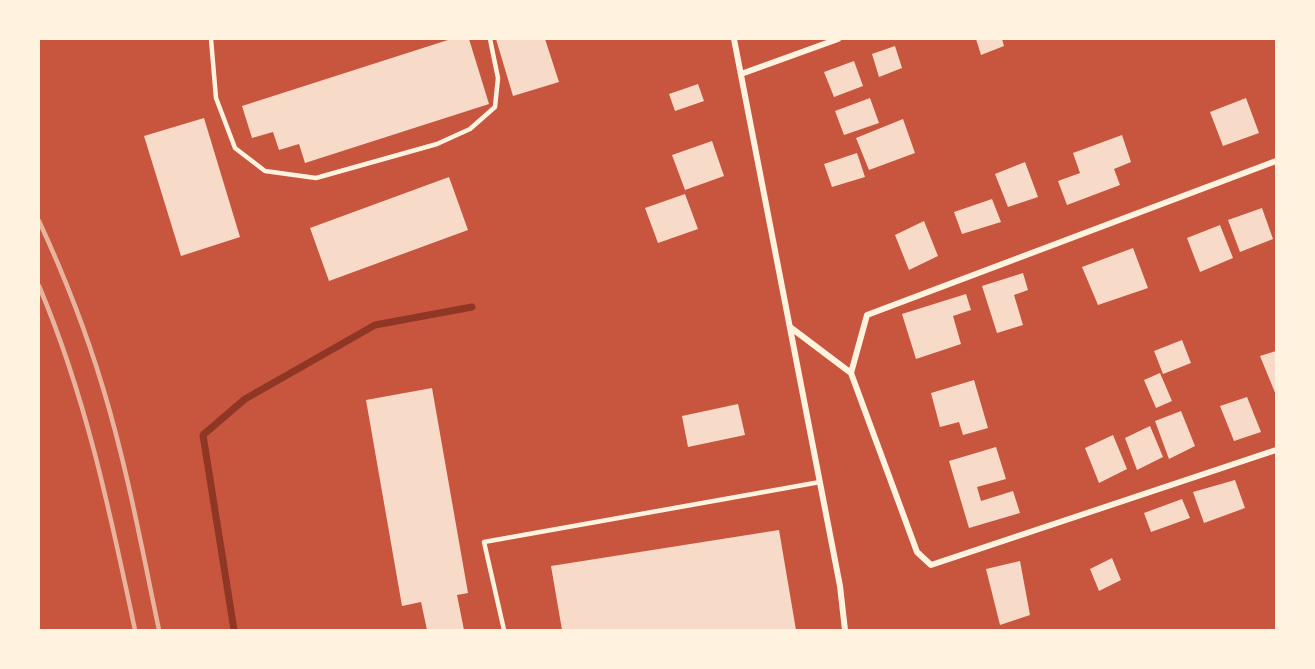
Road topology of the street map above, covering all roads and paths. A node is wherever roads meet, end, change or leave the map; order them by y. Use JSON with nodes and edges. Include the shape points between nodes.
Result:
{"nodes":[{"id":1,"x":211,"y":39,"type":"edge"},
{"id":2,"x":490,"y":39,"type":"edge"},
{"id":3,"x":734,"y":39,"type":"edge"},
{"id":4,"x":838,"y":39,"type":"edge"},
{"id":5,"x":741,"y":74,"type":"junction"},
{"id":6,"x":1276,"y":161,"type":"edge"},
{"id":7,"x":790,"y":327,"type":"junction"},
{"id":8,"x":850,"y":373,"type":"junction"},
{"id":9,"x":1276,"y":450,"type":"edge"},
{"id":10,"x":820,"y":482,"type":"junction"},
{"id":11,"x":504,"y":630,"type":"edge"},
{"id":12,"x":845,"y":630,"type":"edge"}],
"edges":[{"from":1,"to":2,"type":"lane","via":[[216,98],[235,148],[266,171],[316,178],[437,144],[470,129],[495,107],[498,78]]},
{"from":3,"to":5,"type":"street"},
{"from":4,"to":5,"type":"street"},
{"from":5,"to":7,"type":"street"},
{"from":6,"to":8,"type":"street","via":[[867,315]]},
{"from":7,"to":8,"type":"street"},
{"from":7,"to":10,"type":"street"},
{"from":8,"to":9,"type":"street","via":[[917,552],[931,565]]},
{"from":10,"to":11,"type":"lane","via":[[484,542]]},
{"from":10,"to":12,"type":"street"}]}
